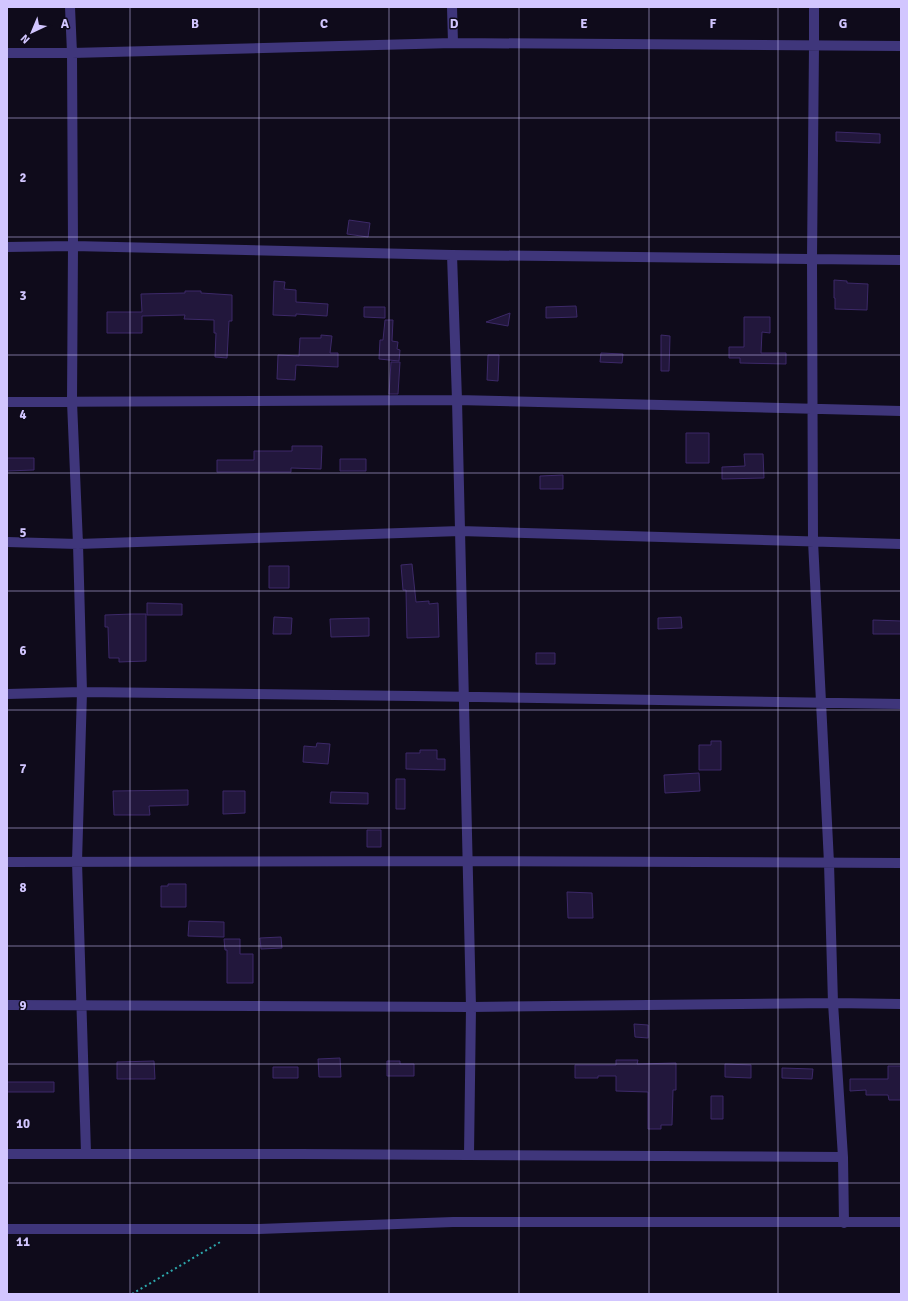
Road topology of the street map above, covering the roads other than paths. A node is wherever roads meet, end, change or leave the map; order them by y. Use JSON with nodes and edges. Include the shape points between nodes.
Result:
{"nodes":[{"id":1,"x":70,"y":7,"type":"edge"},
{"id":2,"x":452,"y":7,"type":"edge"},
{"id":3,"x":814,"y":7,"type":"edge"},
{"id":4,"x":453,"y":42,"type":"junction"},
{"id":5,"x":814,"y":46,"type":"junction"},
{"id":6,"x":901,"y":46,"type":"edge"},
{"id":7,"x":7,"y":53,"type":"edge"},
{"id":8,"x":72,"y":53,"type":"junction"},
{"id":9,"x":73,"y":246,"type":"junction"},
{"id":10,"x":7,"y":247,"type":"edge"},
{"id":11,"x":452,"y":255,"type":"junction"},
{"id":12,"x":812,"y":259,"type":"junction"},
{"id":13,"x":901,"y":260,"type":"edge"},
{"id":14,"x":457,"y":400,"type":"junction"},
{"id":15,"x":7,"y":402,"type":"edge"},
{"id":16,"x":72,"y":402,"type":"junction"},
{"id":17,"x":813,"y":409,"type":"junction"},
{"id":18,"x":901,"y":411,"type":"edge"},
{"id":19,"x":460,"y":531,"type":"junction"},
{"id":20,"x":7,"y":542,"type":"edge"},
{"id":21,"x":813,"y":542,"type":"junction"},
{"id":22,"x":78,"y":544,"type":"junction"},
{"id":23,"x":901,"y":544,"type":"edge"},
{"id":24,"x":82,"y":692,"type":"junction"},
{"id":25,"x":7,"y":694,"type":"edge"},
{"id":26,"x":463,"y":697,"type":"junction"},
{"id":27,"x":821,"y":703,"type":"junction"},
{"id":28,"x":901,"y":704,"type":"edge"},
{"id":29,"x":467,"y":861,"type":"junction"},
{"id":30,"x":7,"y":862,"type":"edge"},
{"id":31,"x":77,"y":862,"type":"junction"},
{"id":32,"x":829,"y":862,"type":"junction"},
{"id":33,"x":901,"y":863,"type":"edge"},
{"id":34,"x":833,"y":1003,"type":"junction"},
{"id":35,"x":901,"y":1004,"type":"edge"},
{"id":36,"x":82,"y":1005,"type":"junction"},
{"id":37,"x":7,"y":1006,"type":"edge"},
{"id":38,"x":471,"y":1007,"type":"junction"},
{"id":39,"x":86,"y":1153,"type":"junction"},
{"id":40,"x":7,"y":1154,"type":"edge"},
{"id":41,"x":469,"y":1155,"type":"junction"},
{"id":42,"x":842,"y":1157,"type":"junction"},
{"id":43,"x":901,"y":1222,"type":"edge"},
{"id":44,"x":844,"y":1223,"type":"junction"},
{"id":45,"x":7,"y":1229,"type":"edge"}],
"edges":[{"from":1,"to":8,"type":"street"},
{"from":2,"to":4,"type":"street"},
{"from":3,"to":5,"type":"street"},
{"from":4,"to":5,"type":"street"},
{"from":4,"to":8,"type":"street"},
{"from":5,"to":6,"type":"street"},
{"from":5,"to":12,"type":"street"},
{"from":7,"to":8,"type":"street"},
{"from":8,"to":9,"type":"street"},
{"from":9,"to":10,"type":"street"},
{"from":9,"to":11,"type":"street"},
{"from":9,"to":16,"type":"street"},
{"from":11,"to":12,"type":"street"},
{"from":11,"to":14,"type":"street"},
{"from":12,"to":13,"type":"street"},
{"from":12,"to":17,"type":"street"},
{"from":14,"to":16,"type":"street"},
{"from":14,"to":17,"type":"street"},
{"from":14,"to":19,"type":"street"},
{"from":15,"to":16,"type":"street"},
{"from":16,"to":22,"type":"street"},
{"from":17,"to":18,"type":"street"},
{"from":17,"to":21,"type":"street"},
{"from":19,"to":21,"type":"street"},
{"from":19,"to":22,"type":"street"},
{"from":19,"to":26,"type":"street"},
{"from":20,"to":22,"type":"street"},
{"from":21,"to":23,"type":"street"},
{"from":21,"to":27,"type":"street"},
{"from":22,"to":24,"type":"street"},
{"from":24,"to":25,"type":"street"},
{"from":24,"to":26,"type":"street"},
{"from":24,"to":31,"type":"street"},
{"from":26,"to":27,"type":"street"},
{"from":26,"to":29,"type":"street"},
{"from":27,"to":28,"type":"street"},
{"from":27,"to":32,"type":"street"},
{"from":29,"to":31,"type":"street"},
{"from":29,"to":32,"type":"street"},
{"from":29,"to":38,"type":"street"},
{"from":30,"to":31,"type":"street"},
{"from":31,"to":36,"type":"street"},
{"from":32,"to":33,"type":"street"},
{"from":32,"to":34,"type":"street"},
{"from":34,"to":35,"type":"street"},
{"from":34,"to":38,"type":"street"},
{"from":34,"to":42,"type":"street"},
{"from":36,"to":37,"type":"street"},
{"from":36,"to":38,"type":"street"},
{"from":36,"to":39,"type":"street"},
{"from":38,"to":41,"type":"street"},
{"from":39,"to":40,"type":"street"},
{"from":39,"to":41,"type":"street"},
{"from":41,"to":42,"type":"street"},
{"from":42,"to":44,"type":"street"},
{"from":43,"to":44,"type":"street"},
{"from":44,"to":45,"type":"street","via":[[453,1222],[259,1229]]}]}
